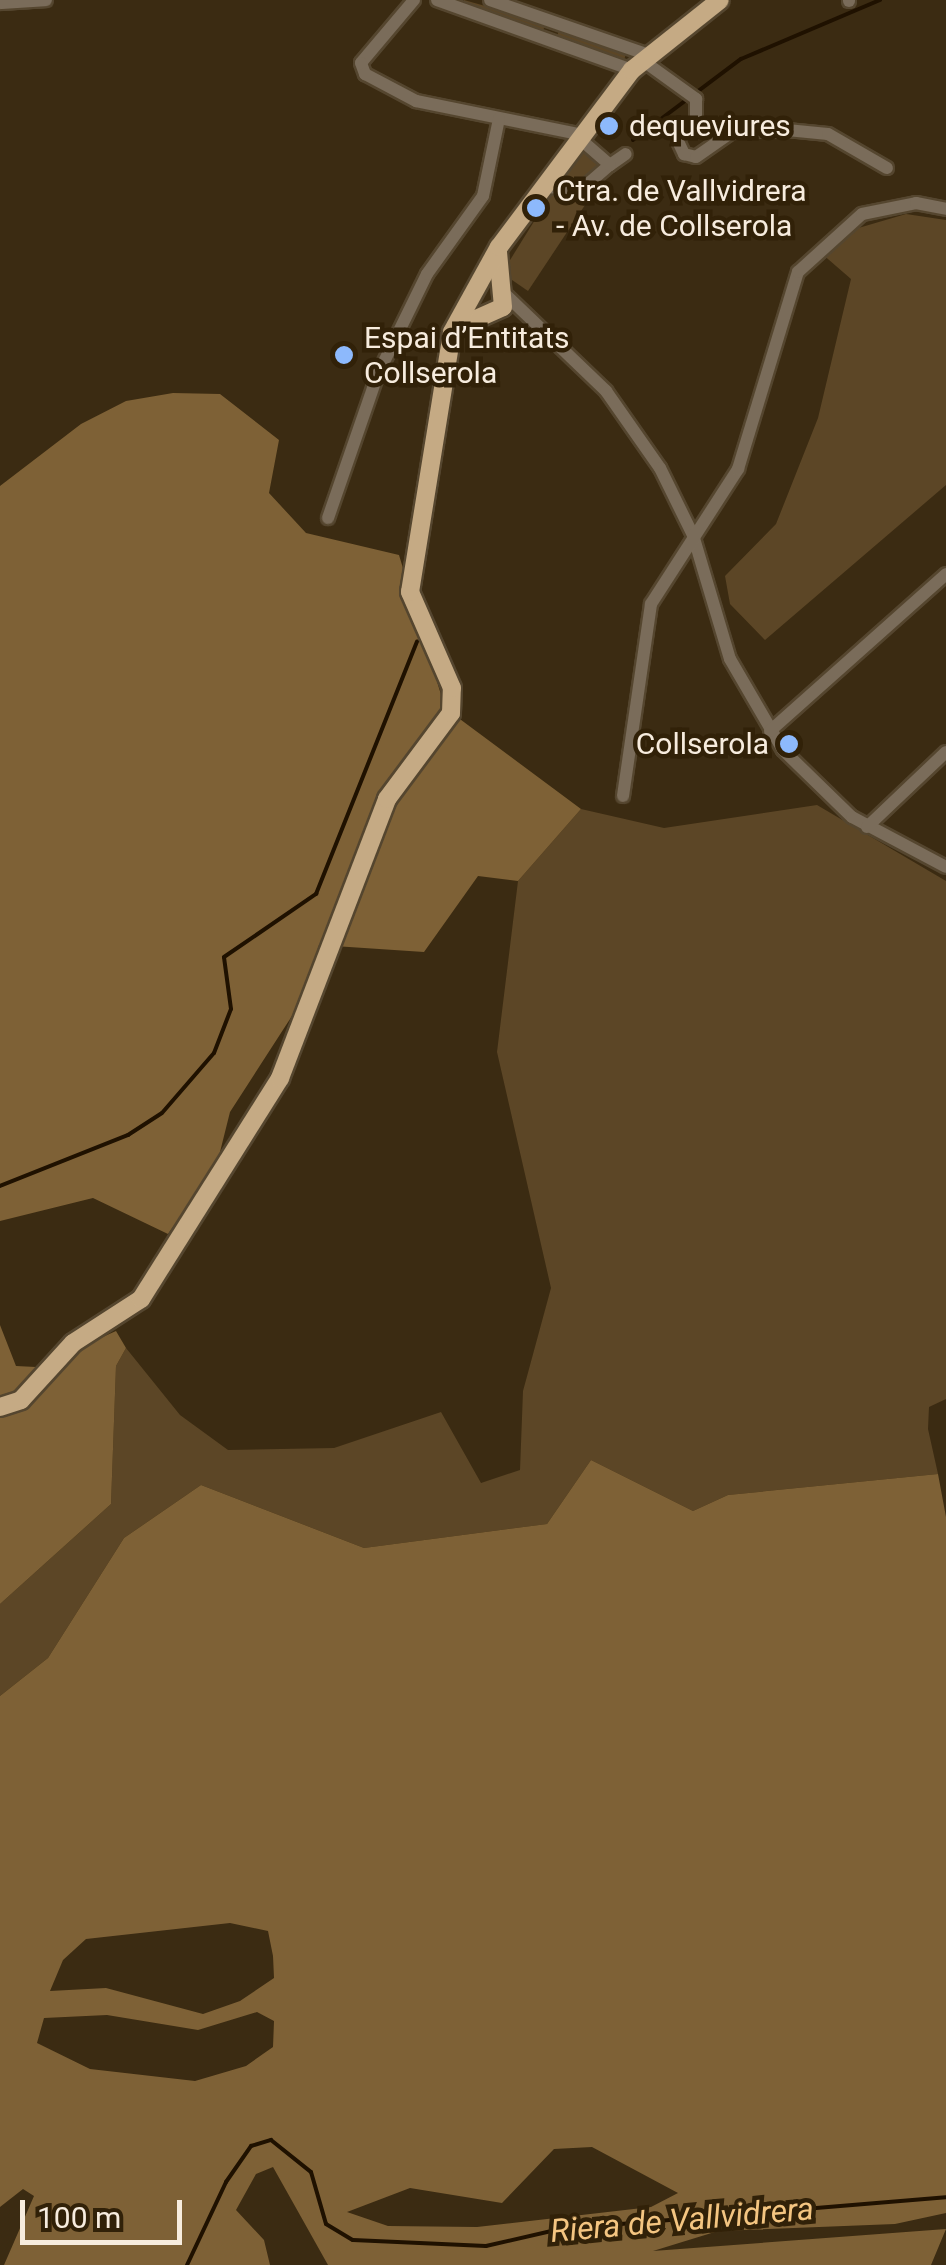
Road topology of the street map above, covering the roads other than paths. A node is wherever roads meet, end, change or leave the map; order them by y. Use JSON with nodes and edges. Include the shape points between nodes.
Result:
{"nodes":[{"id":1,"x":46,"y":0,"type":"edge"},
{"id":2,"x":414,"y":0,"type":"edge"},
{"id":3,"x":437,"y":0,"type":"edge"},
{"id":4,"x":490,"y":0,"type":"edge"},
{"id":5,"x":720,"y":0,"type":"edge"},
{"id":6,"x":455,"y":2,"type":"edge"},
{"id":7,"x":0,"y":3,"type":"edge"},
{"id":8,"x":556,"y":22,"type":"junction"},
{"id":9,"x":550,"y":39,"type":"junction"},
{"id":10,"x":641,"y":62,"type":"junction"},
{"id":11,"x":499,"y":119,"type":"junction"},
{"id":12,"x":581,"y":137,"type":"junction"},
{"id":13,"x":626,"y":154,"type":"dead end"},
{"id":14,"x":610,"y":166,"type":"junction"},
{"id":15,"x":887,"y":168,"type":"dead end"},
{"id":16,"x":544,"y":187,"type":"junction"},
{"id":17,"x":946,"y":208,"type":"edge"},
{"id":18,"x":499,"y":247,"type":"junction"},
{"id":19,"x":477,"y":289,"type":"junction"},
{"id":20,"x":504,"y":291,"type":"junction"},
{"id":21,"x":492,"y":314,"type":"junction"},
{"id":22,"x":518,"y":316,"type":"junction"},
{"id":23,"x":452,"y":332,"type":"junction"},
{"id":24,"x":328,"y":518,"type":"dead end"},
{"id":25,"x":693,"y":535,"type":"junction"},
{"id":26,"x":946,"y":574,"type":"edge"},
{"id":27,"x":770,"y":731,"type":"junction"},
{"id":28,"x":946,"y":752,"type":"edge"},
{"id":29,"x":623,"y":796,"type":"dead end"},
{"id":30,"x":867,"y":827,"type":"junction"},
{"id":31,"x":946,"y":867,"type":"edge"},
{"id":32,"x":0,"y":1406,"type":"edge"}],
"edges":[{"from":1,"to":7,"type":"street"},
{"from":2,"to":11,"type":"street","via":[[361,69],[416,101]]},
{"from":3,"to":6,"type":"street"},
{"from":4,"to":8,"type":"street"},
{"from":5,"to":10,"type":"main road"},
{"from":6,"to":9,"type":"street"},
{"from":8,"to":9,"type":"street"},
{"from":8,"to":10,"type":"street"},
{"from":9,"to":10,"type":"street"},
{"from":10,"to":12,"type":"main road"},
{"from":10,"to":15,"type":"street","via":[[696,99],[696,122],[677,139],[684,154],[696,157],[732,132],[787,130],[828,134]]},
{"from":11,"to":12,"type":"street"},
{"from":11,"to":24,"type":"street","via":[[483,196],[427,274],[378,374]]},
{"from":12,"to":14,"type":"street"},
{"from":12,"to":16,"type":"main road"},
{"from":13,"to":14,"type":"street"},
{"from":14,"to":16,"type":"street","via":[[582,189]]},
{"from":16,"to":18,"type":"main road"},
{"from":17,"to":25,"type":"street","via":[[916,203],[862,214],[815,248],[798,272],[738,469]]},
{"from":18,"to":19,"type":"main road"},
{"from":18,"to":20,"type":"main road"},
{"from":19,"to":20,"type":"main road"},
{"from":19,"to":21,"type":"main road","via":[[477,308]]},
{"from":19,"to":23,"type":"main road"},
{"from":20,"to":21,"type":"main road"},
{"from":20,"to":22,"type":"street"},
{"from":21,"to":22,"type":"street"},
{"from":21,"to":23,"type":"main road"},
{"from":22,"to":25,"type":"street","via":[[622,410]]},
{"from":23,"to":32,"type":"main road","via":[[412,600],[452,688],[450,721],[387,798],[280,1078],[142,1299],[73,1342],[21,1400]]},
{"from":25,"to":27,"type":"street","via":[[730,659]]},
{"from":25,"to":29,"type":"street","via":[[665,571],[639,643]]},
{"from":26,"to":27,"type":"street"},
{"from":27,"to":30,"type":"street"},
{"from":28,"to":30,"type":"street"},
{"from":30,"to":31,"type":"street"}]}
